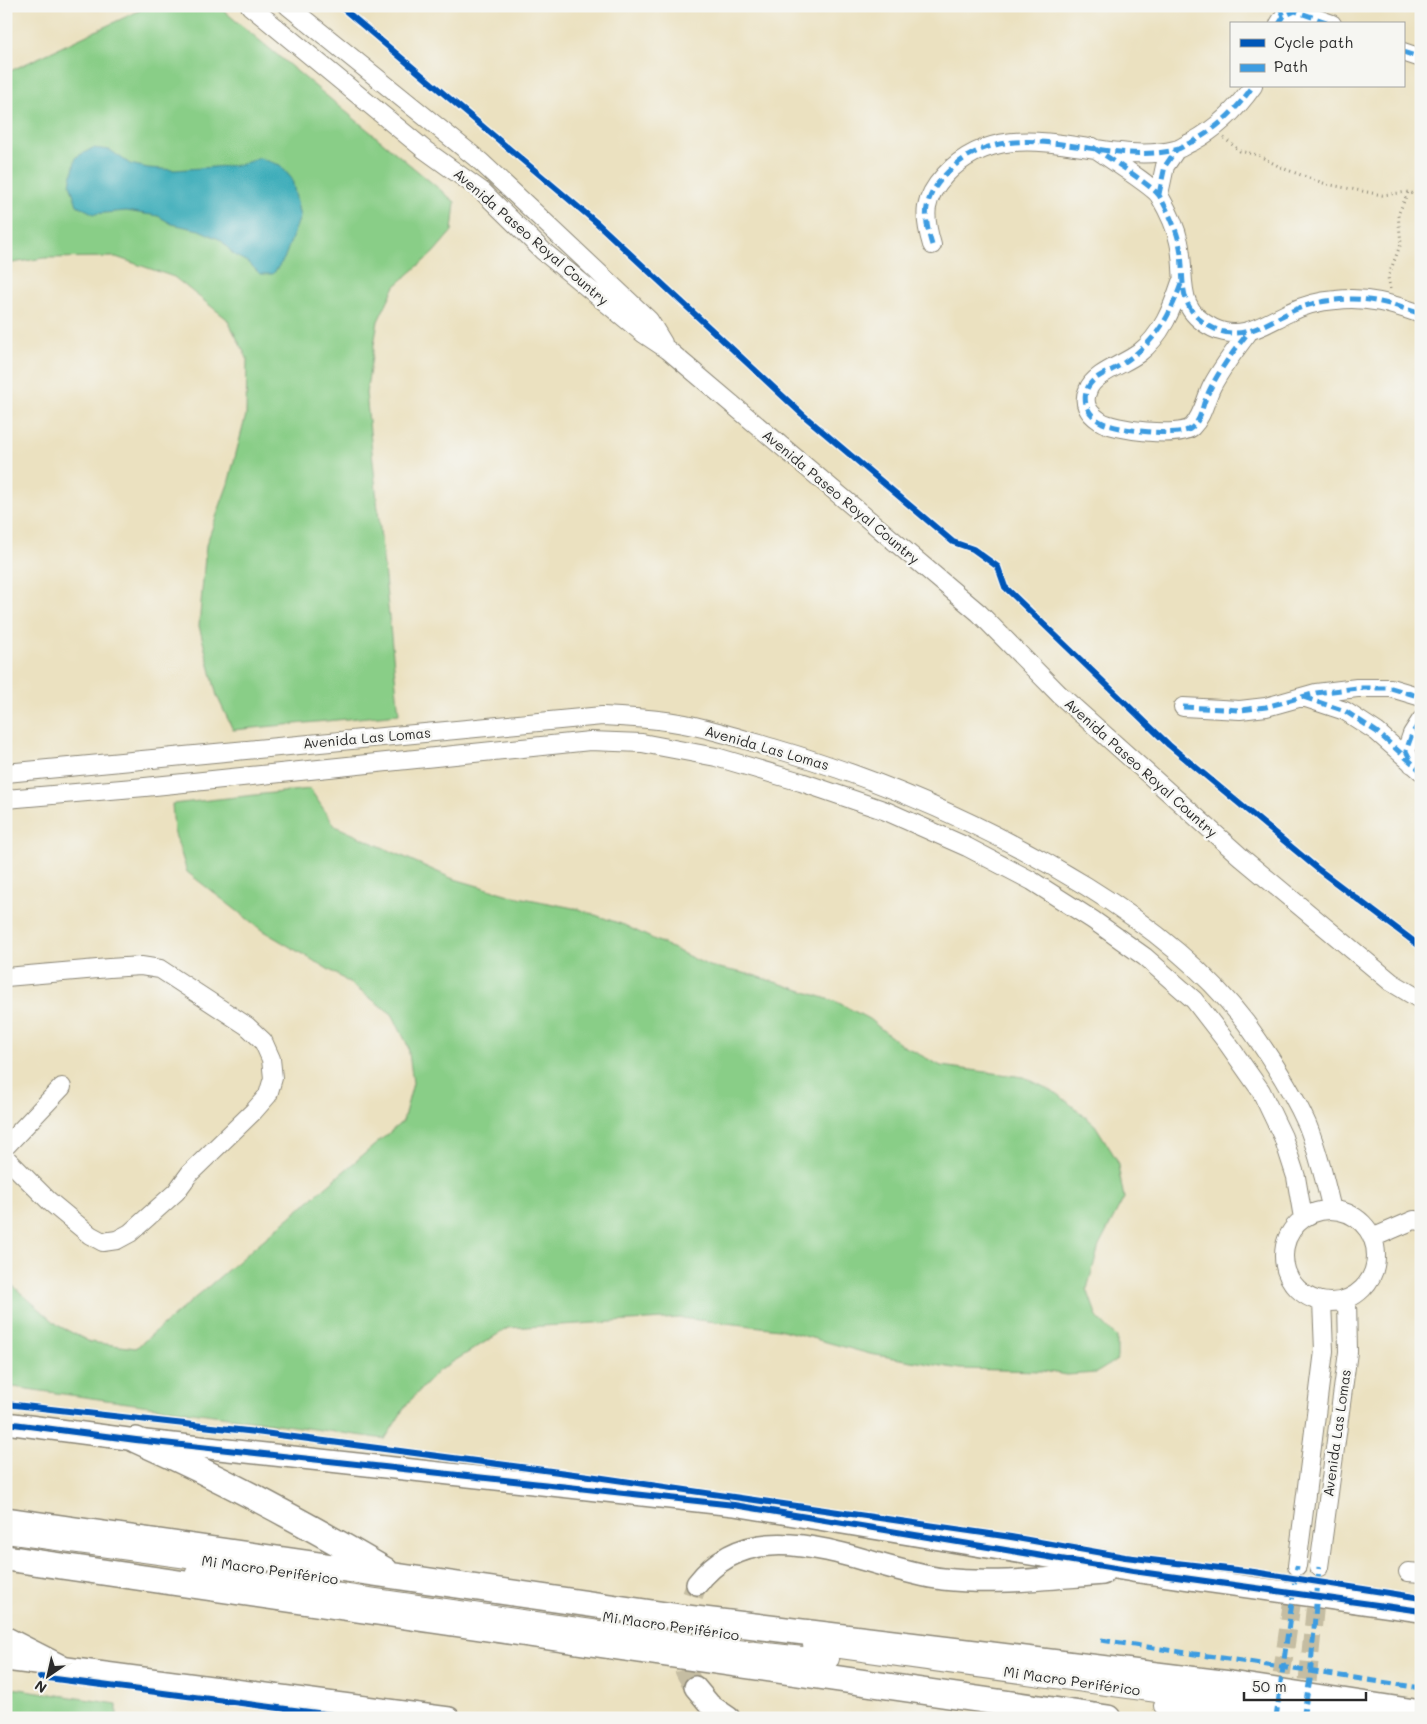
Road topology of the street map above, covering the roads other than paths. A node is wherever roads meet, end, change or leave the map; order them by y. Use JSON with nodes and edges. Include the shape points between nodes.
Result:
{"nodes":[{"id":1,"x":250,"y":6,"type":"edge"},
{"id":2,"x":288,"y":6,"type":"edge"},
{"id":3,"x":1281,"y":15,"type":"edge"},
{"id":4,"x":303,"y":19,"type":"junction"},
{"id":5,"x":1326,"y":22,"type":"edge"},
{"id":6,"x":287,"y":38,"type":"junction"},
{"id":7,"x":1404,"y":52,"type":"edge"},
{"id":8,"x":1421,"y":58,"type":"edge"},
{"id":9,"x":1252,"y":88,"type":"edge"},
{"id":10,"x":1092,"y":148,"type":"junction"},
{"id":11,"x":1176,"y":150,"type":"junction"},
{"id":12,"x":1159,"y":194,"type":"junction"},
{"id":13,"x":932,"y":245,"type":"dead end"},
{"id":14,"x":1182,"y":282,"type":"junction"},
{"id":15,"x":1421,"y":314,"type":"edge"},
{"id":16,"x":1248,"y":333,"type":"junction"},
{"id":17,"x":668,"y":350,"type":"junction"},
{"id":18,"x":1303,"y":697,"type":"junction"},
{"id":19,"x":1421,"y":697,"type":"edge"},
{"id":20,"x":1183,"y":707,"type":"dead end"},
{"id":21,"x":1421,"y":720,"type":"edge"},
{"id":22,"x":1417,"y":767,"type":"edge"},
{"id":23,"x":25,"y":772,"type":"junction"},
{"id":24,"x":6,"y":773,"type":"edge"},
{"id":25,"x":30,"y":798,"type":"junction"},
{"id":26,"x":6,"y":799,"type":"edge"},
{"id":27,"x":6,"y":977,"type":"edge"},
{"id":28,"x":1421,"y":1000,"type":"edge"},
{"id":29,"x":62,"y":1087,"type":"dead end"},
{"id":30,"x":6,"y":1146,"type":"edge"},
{"id":31,"x":6,"y":1158,"type":"edge"},
{"id":32,"x":1332,"y":1210,"type":"junction"},
{"id":33,"x":1303,"y":1218,"type":"junction"},
{"id":34,"x":1421,"y":1221,"type":"edge"},
{"id":35,"x":1372,"y":1238,"type":"junction"},
{"id":36,"x":1347,"y":1299,"type":"junction"},
{"id":37,"x":1322,"y":1301,"type":"junction"},
{"id":38,"x":6,"y":1423,"type":"edge"},
{"id":39,"x":136,"y":1440,"type":"junction"},
{"id":40,"x":6,"y":1520,"type":"edge"},
{"id":41,"x":6,"y":1534,"type":"edge"},
{"id":42,"x":6,"y":1546,"type":"edge"},
{"id":43,"x":6,"y":1558,"type":"edge"},
{"id":44,"x":1297,"y":1566,"type":"tunnel mouth"},
{"id":45,"x":1319,"y":1567,"type":"tunnel mouth"},
{"id":46,"x":1133,"y":1571,"type":"junction"},
{"id":47,"x":396,"y":1576,"type":"junction"},
{"id":48,"x":697,"y":1584,"type":"tunnel mouth"},
{"id":49,"x":1421,"y":1611,"type":"edge"},
{"id":50,"x":6,"y":1640,"type":"edge"},
{"id":51,"x":6,"y":1660,"type":"edge"},
{"id":52,"x":59,"y":1668,"type":"junction"},
{"id":53,"x":695,"y":1688,"type":"tunnel mouth"},
{"id":54,"x":1421,"y":1714,"type":"edge"},
{"id":55,"x":449,"y":1718,"type":"edge"},
{"id":56,"x":729,"y":1718,"type":"edge"},
{"id":57,"x":1108,"y":1718,"type":"edge"},
{"id":58,"x":1244,"y":1718,"type":"edge"},
{"id":59,"x":1336,"y":1718,"type":"edge"}],
"edges":[{"from":1,"to":6,"type":"street","name":"Avenida Paseo Royal Country"},
{"from":2,"to":4,"type":"street"},
{"from":3,"to":5,"type":"street","via":[[1295,11]]},
{"from":4,"to":6,"type":"street"},
{"from":4,"to":17,"type":"street","via":[[481,162],[649,320]]},
{"from":6,"to":17,"type":"street","name":"Avenida Paseo Royal Country","via":[[482,192],[543,251]]},
{"from":7,"to":8,"type":"street"},
{"from":9,"to":11,"type":"street","via":[[1214,130]]},
{"from":10,"to":11,"type":"street","via":[[1144,154]]},
{"from":10,"to":12,"type":"street"},
{"from":10,"to":13,"type":"street","via":[[1041,140],[1007,143],[975,153],[953,167],[927,204],[925,222]]},
{"from":11,"to":12,"type":"street","via":[[1165,166]]},
{"from":12,"to":14,"type":"street","via":[[1178,241]]},
{"from":14,"to":16,"type":"street","via":[[1190,310],[1203,322],[1215,329]]},
{"from":14,"to":16,"type":"street","via":[[1171,313],[1157,334],[1140,352],[1097,377],[1088,387],[1087,409],[1101,422],[1154,433],[1190,429],[1199,420],[1221,370]]},
{"from":15,"to":16,"type":"street","via":[[1366,298],[1335,300],[1289,312]]},
{"from":17,"to":28,"type":"street","name":"Avenida Paseo Royal Country","via":[[979,613],[1059,694],[1249,864],[1391,982]]},
{"from":18,"to":19,"type":"street","via":[[1358,688],[1391,688]]},
{"from":18,"to":20,"type":"street","via":[[1240,710]]},
{"from":18,"to":22,"type":"street","via":[[1345,711],[1377,732]]},
{"from":21,"to":22,"type":"street","via":[[1406,751]]},
{"from":23,"to":24,"type":"street","name":"Avenida Las Lomas"},
{"from":23,"to":25,"type":"street"},
{"from":23,"to":32,"type":"street","name":"Avenida Las Lomas","via":[[602,716],[660,720],[734,736],[819,761],[977,825],[1046,862],[1159,936],[1210,981],[1245,1022],[1284,1078],[1307,1125]]},
{"from":25,"to":26,"type":"street","name":"Avenida Las Lomas"},
{"from":25,"to":33,"type":"street","name":"Avenida Las Lomas","via":[[590,741],[642,744],[716,757],[801,782],[886,811],[966,847],[1032,881],[1145,957],[1194,1000],[1261,1091],[1296,1177]]},
{"from":27,"to":31,"type":"street","via":[[141,966],[160,969],[263,1041],[271,1059],[273,1078],[268,1094],[254,1111],[190,1173],[176,1192],[130,1233],[117,1240],[103,1242],[90,1235]]},
{"from":29,"to":30,"type":"street"},
{"from":32,"to":33,"type":"street","via":[[1317,1211]]},
{"from":32,"to":35,"type":"street","via":[[1356,1218],[1366,1226]]},
{"from":33,"to":37,"type":"street","via":[[1287,1239],[1284,1266],[1298,1289]]},
{"from":34,"to":35,"type":"street","via":[[1414,1220]]},
{"from":35,"to":36,"type":"street","via":[[1375,1266],[1360,1292]]},
{"from":36,"to":37,"type":"street"},
{"from":36,"to":45,"type":"street","name":"Avenida Las Lomas","via":[[1348,1352]]},
{"from":37,"to":44,"type":"street","name":"Avenida Las Lomas","via":[[1324,1351]]},
{"from":38,"to":39,"type":"main road"},
{"from":39,"to":46,"type":"main road","via":[[734,1506]]},
{"from":39,"to":47,"type":"highway","via":[[277,1507]]},
{"from":40,"to":47,"type":"highway"},
{"from":41,"to":59,"type":"street","name":"Mi Macro Periférico"},
{"from":42,"to":58,"type":"street","name":"Mi Macro Periférico"},
{"from":43,"to":57,"type":"highway"},
{"from":46,"to":48,"type":"main road","via":[[1036,1580],[942,1579],[845,1553],[792,1544],[744,1550],[717,1564]]},
{"from":46,"to":49,"type":"main road"},
{"from":47,"to":54,"type":"highway","via":[[680,1617],[1230,1684]]},
{"from":50,"to":52,"type":"highway"},
{"from":51,"to":52,"type":"main road"},
{"from":52,"to":55,"type":"main road"},
{"from":53,"to":56,"type":"main road","via":[[710,1705]]}]}
